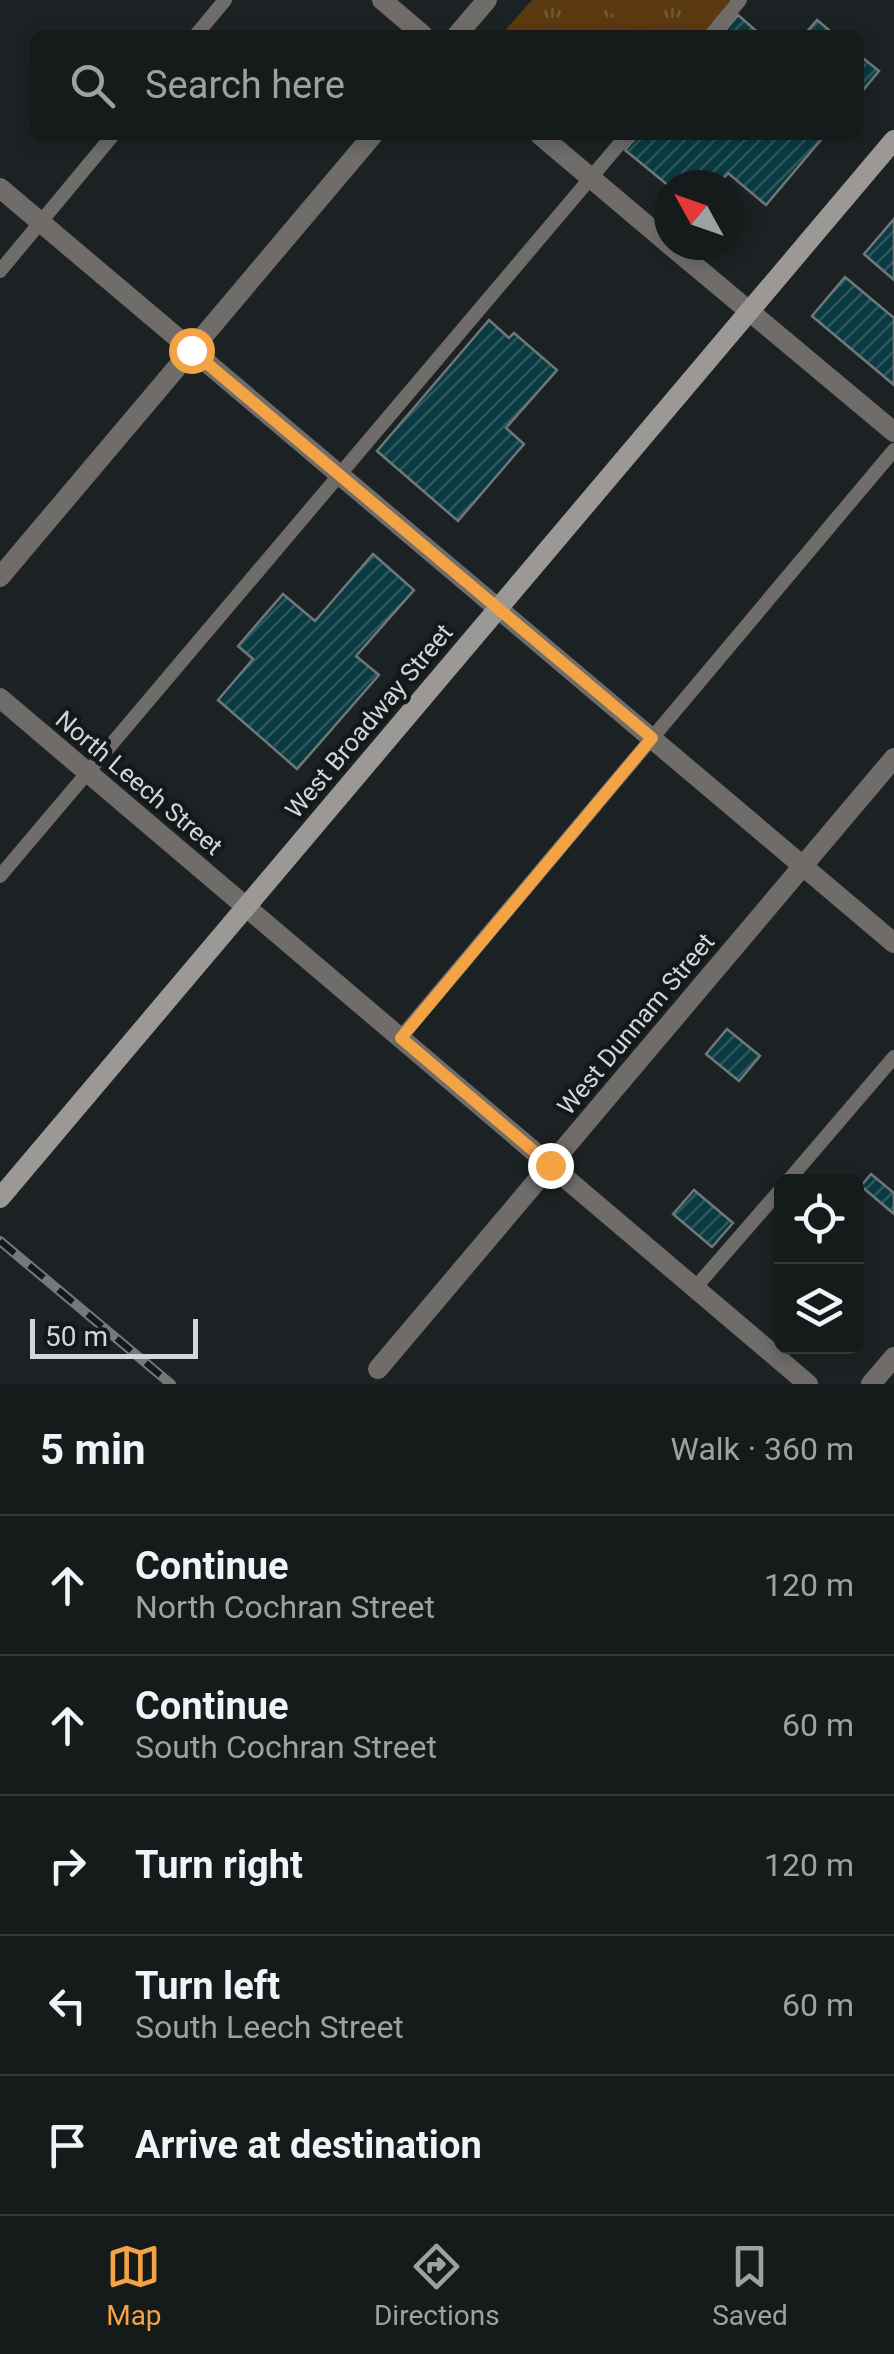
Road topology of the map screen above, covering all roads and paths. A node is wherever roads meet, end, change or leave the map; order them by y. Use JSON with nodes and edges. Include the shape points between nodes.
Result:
{"nodes":[{"id":1,"x":224,"y":0,"type":"edge"},
{"id":2,"x":382,"y":0,"type":"edge"},
{"id":3,"x":487,"y":0,"type":"edge"},
{"id":4,"x":740,"y":0,"type":"edge"},
{"id":5,"x":200,"y":30,"type":"edge"},
{"id":6,"x":417,"y":30,"type":"edge"},
{"id":7,"x":461,"y":30,"type":"edge"},
{"id":8,"x":715,"y":30,"type":"edge"},
{"id":9,"x":110,"y":140,"type":"edge"},
{"id":10,"x":369,"y":140,"type":"edge"},
{"id":11,"x":546,"y":140,"type":"edge"},
{"id":12,"x":624,"y":140,"type":"edge"},
{"id":13,"x":894,"y":140,"type":"edge"},
{"id":14,"x":591,"y":178,"type":"junction"},
{"id":15,"x":0,"y":188,"type":"edge"},
{"id":16,"x":41,"y":222,"type":"junction"},
{"id":17,"x":654,"y":232,"type":"edge"},
{"id":18,"x":688,"y":260,"type":"edge"},
{"id":19,"x":0,"y":271,"type":"edge"},
{"id":20,"x":750,"y":310,"type":"junction"},
{"id":21,"x":191,"y":350,"type":"junction"},
{"id":22,"x":894,"y":432,"type":"edge"},
{"id":23,"x":894,"y":450,"type":"edge"},
{"id":24,"x":342,"y":476,"type":"junction"},
{"id":25,"x":0,"y":577,"type":"edge"},
{"id":26,"x":498,"y":608,"type":"junction"},
{"id":27,"x":0,"y":698,"type":"edge"},
{"id":28,"x":652,"y":738,"type":"junction"},
{"id":29,"x":894,"y":758,"type":"edge"},
{"id":30,"x":88,"y":772,"type":"junction"},
{"id":31,"x":803,"y":866,"type":"junction"},
{"id":32,"x":0,"y":876,"type":"edge"},
{"id":33,"x":245,"y":906,"type":"junction"},
{"id":34,"x":894,"y":943,"type":"edge"},
{"id":35,"x":401,"y":1038,"type":"junction"},
{"id":36,"x":894,"y":1057,"type":"edge"},
{"id":37,"x":550,"y":1165,"type":"junction"},
{"id":38,"x":794,"y":1174,"type":"edge"},
{"id":39,"x":774,"y":1197,"type":"edge"},
{"id":40,"x":0,"y":1198,"type":"edge"},
{"id":41,"x":696,"y":1288,"type":"junction"},
{"id":42,"x":894,"y":1357,"type":"edge"},
{"id":43,"x":378,"y":1369,"type":"dead end"},
{"id":44,"x":808,"y":1384,"type":"edge"},
{"id":45,"x":871,"y":1384,"type":"edge"}],
"edges":[{"from":1,"to":5,"type":"lane"},
{"from":2,"to":6,"type":"street"},
{"from":3,"to":7,"type":"street"},
{"from":4,"to":8,"type":"lane"},
{"from":9,"to":16,"type":"lane"},
{"from":10,"to":21,"type":"street"},
{"from":11,"to":14,"type":"street"},
{"from":12,"to":14,"type":"lane"},
{"from":13,"to":20,"type":"main road","name":"West Broadway Street"},
{"from":14,"to":17,"type":"street"},
{"from":14,"to":24,"type":"lane"},
{"from":15,"to":16,"type":"street"},
{"from":16,"to":19,"type":"lane"},
{"from":16,"to":21,"type":"street"},
{"from":18,"to":20,"type":"street"},
{"from":20,"to":22,"type":"street"},
{"from":20,"to":26,"type":"main road","name":"West Broadway Street"},
{"from":21,"to":24,"type":"street"},
{"from":21,"to":25,"type":"street"},
{"from":23,"to":28,"type":"lane"},
{"from":24,"to":26,"type":"street"},
{"from":24,"to":30,"type":"lane"},
{"from":26,"to":28,"type":"street"},
{"from":26,"to":33,"type":"main road","name":"West Broadway Street"},
{"from":27,"to":30,"type":"street","name":"North Leech Street"},
{"from":28,"to":31,"type":"street"},
{"from":28,"to":35,"type":"lane"},
{"from":29,"to":31,"type":"street","name":"West Dunnam Street"},
{"from":30,"to":32,"type":"lane"},
{"from":30,"to":33,"type":"street","name":"North Leech Street"},
{"from":31,"to":34,"type":"street"},
{"from":31,"to":37,"type":"street","name":"West Dunnam Street"},
{"from":33,"to":35,"type":"street","name":"North Leech Street"},
{"from":33,"to":40,"type":"main road","name":"West Broadway Street"},
{"from":35,"to":37,"type":"street","name":"North Leech Street"},
{"from":36,"to":38,"type":"lane"},
{"from":37,"to":41,"type":"street","name":"North Leech Street"},
{"from":37,"to":43,"type":"street","name":"West Dunnam Street"},
{"from":39,"to":41,"type":"lane"},
{"from":41,"to":44,"type":"street","name":"North Leech Street"},
{"from":42,"to":45,"type":"street"}]}
